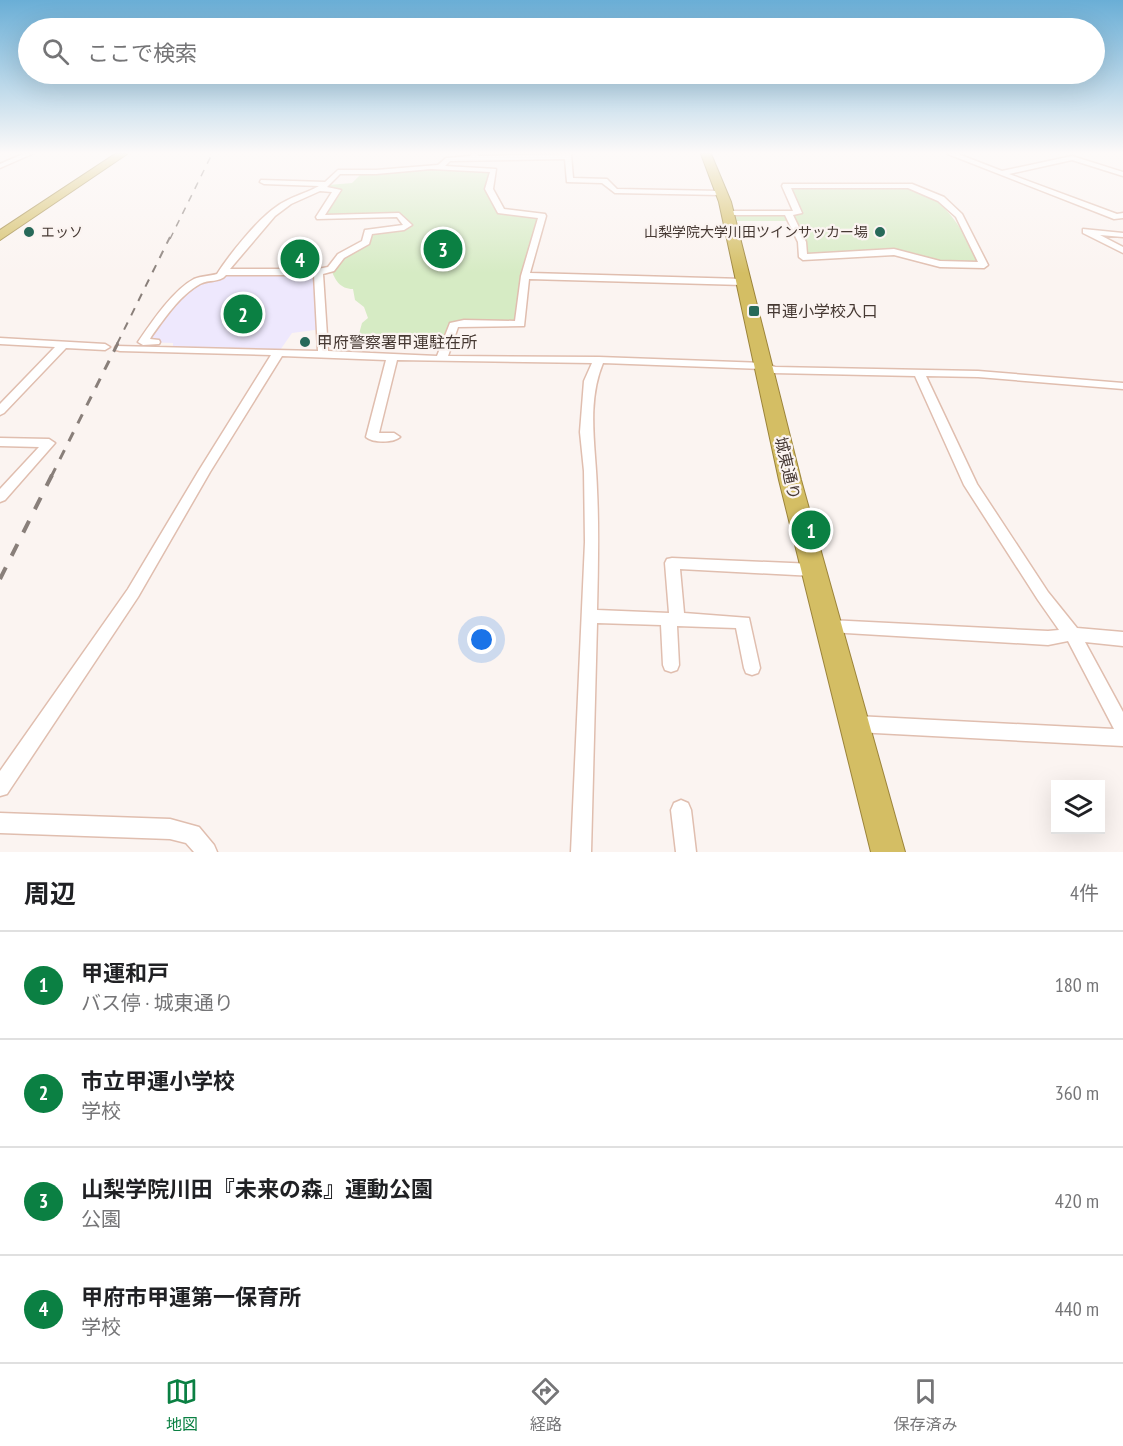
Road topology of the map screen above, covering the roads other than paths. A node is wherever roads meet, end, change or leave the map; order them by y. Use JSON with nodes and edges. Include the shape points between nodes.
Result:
{"nodes":[{"id":1,"x":63,"y":194,"type":"edge"},
{"id":2,"x":309,"y":194,"type":"edge"},
{"id":3,"x":335,"y":194,"type":"edge"},
{"id":4,"x":492,"y":194,"type":"edge"},
{"id":5,"x":640,"y":194,"type":"edge"},
{"id":6,"x":721,"y":194,"type":"edge"},
{"id":7,"x":789,"y":194,"type":"edge"},
{"id":8,"x":928,"y":194,"type":"edge"},
{"id":9,"x":1058,"y":194,"type":"edge"},
{"id":10,"x":724,"y":203,"type":"junction"},
{"id":11,"x":788,"y":213,"type":"junction"},
{"id":12,"x":1123,"y":215,"type":"edge"},
{"id":13,"x":1123,"y":235,"type":"edge"},
{"id":14,"x":0,"y":236,"type":"edge"},
{"id":15,"x":1123,"y":250,"type":"edge"},
{"id":16,"x":223,"y":272,"type":"junction"},
{"id":17,"x":318,"y":272,"type":"junction"},
{"id":18,"x":525,"y":276,"type":"junction"},
{"id":19,"x":742,"y":282,"type":"junction"},
{"id":20,"x":0,"y":341,"type":"edge"},
{"id":21,"x":63,"y":345,"type":"junction"},
{"id":22,"x":105,"y":347,"type":"dead end"},
{"id":23,"x":120,"y":348,"type":"dead end"},
{"id":24,"x":173,"y":349,"type":"junction"},
{"id":25,"x":278,"y":352,"type":"junction"},
{"id":26,"x":323,"y":354,"type":"junction"},
{"id":27,"x":392,"y":357,"type":"junction"},
{"id":28,"x":441,"y":359,"type":"junction"},
{"id":29,"x":599,"y":360,"type":"junction"},
{"id":30,"x":765,"y":366,"type":"junction"},
{"id":31,"x":919,"y":374,"type":"junction"},
{"id":32,"x":1123,"y":386,"type":"edge"},
{"id":33,"x":0,"y":411,"type":"edge"},
{"id":34,"x":394,"y":437,"type":"dead end"},
{"id":35,"x":0,"y":442,"type":"edge"},
{"id":36,"x":0,"y":497,"type":"edge"},
{"id":37,"x":814,"y":570,"type":"junction"},
{"id":38,"x":590,"y":616,"type":"junction"},
{"id":39,"x":673,"y":619,"type":"junction"},
{"id":40,"x":829,"y":626,"type":"junction"},
{"id":41,"x":1072,"y":634,"type":"junction"},
{"id":42,"x":1123,"y":639,"type":"edge"},
{"id":43,"x":671,"y":665,"type":"dead end"},
{"id":44,"x":752,"y":668,"type":"dead end"},
{"id":45,"x":856,"y":724,"type":"junction"},
{"id":46,"x":1123,"y":729,"type":"edge"},
{"id":47,"x":1123,"y":738,"type":"edge"},
{"id":48,"x":0,"y":787,"type":"edge"},
{"id":49,"x":681,"y":810,"type":"dead end"},
{"id":50,"x":0,"y":823,"type":"edge"},
{"id":51,"x":207,"y":852,"type":"edge"},
{"id":52,"x":581,"y":852,"type":"edge"},
{"id":53,"x":686,"y":852,"type":"edge"},
{"id":54,"x":888,"y":852,"type":"edge"}],
"edges":[{"from":1,"to":14,"type":"highway"},
{"from":2,"to":16,"type":"street","via":[[272,214]]},
{"from":3,"to":17,"type":"street","via":[[320,218],[399,215],[408,225],[368,232],[366,242],[341,256],[331,269]]},
{"from":4,"to":18,"type":"street","via":[[501,211],[542,216]]},
{"from":5,"to":10,"type":"street"},
{"from":6,"to":10,"type":"highway","name":"城東通り"},
{"from":7,"to":11,"type":"street","via":[[798,213]]},
{"from":8,"to":11,"type":"street","via":[[941,199],[959,216],[984,265],[940,264],[888,252],[803,257],[802,242]]},
{"from":9,"to":12,"type":"street"},
{"from":10,"to":11,"type":"street"},
{"from":10,"to":19,"type":"highway","name":"城東通り"},
{"from":13,"to":15,"type":"street","via":[[1086,231]]},
{"from":16,"to":17,"type":"street"},
{"from":16,"to":24,"type":"street","via":[[213,279],[198,281],[143,342],[174,343]]},
{"from":17,"to":26,"type":"street"},
{"from":18,"to":19,"type":"street"},
{"from":18,"to":28,"type":"street","via":[[520,324],[454,325]]},
{"from":19,"to":30,"type":"highway","name":"城東通り"},
{"from":20,"to":21,"type":"street"},
{"from":21,"to":22,"type":"street"},
{"from":21,"to":33,"type":"street"},
{"from":23,"to":24,"type":"street"},
{"from":24,"to":25,"type":"street"},
{"from":25,"to":26,"type":"street"},
{"from":25,"to":48,"type":"street","via":[[134,593]]},
{"from":26,"to":27,"type":"street"},
{"from":27,"to":28,"type":"street"},
{"from":27,"to":34,"type":"street","via":[[372,437]]},
{"from":28,"to":29,"type":"street"},
{"from":29,"to":30,"type":"street"},
{"from":29,"to":38,"type":"street","via":[[590,381],[586,432],[592,542]]},
{"from":30,"to":31,"type":"street","via":[[773,370]]},
{"from":30,"to":37,"type":"highway","name":"城東通り"},
{"from":31,"to":32,"type":"street","via":[[978,374]]},
{"from":31,"to":41,"type":"street","via":[[971,485],[1042,596]]},
{"from":35,"to":36,"type":"street","via":[[49,443]]},
{"from":37,"to":39,"type":"street","via":[[672,563]]},
{"from":37,"to":40,"type":"highway","name":"城東通り"},
{"from":38,"to":39,"type":"street"},
{"from":38,"to":52,"type":"street"},
{"from":39,"to":43,"type":"street"},
{"from":39,"to":44,"type":"street","via":[[743,622]]},
{"from":40,"to":41,"type":"street","via":[[1048,638]]},
{"from":40,"to":45,"type":"highway","name":"城東通り"},
{"from":41,"to":42,"type":"street"},
{"from":41,"to":46,"type":"street"},
{"from":45,"to":47,"type":"street"},
{"from":45,"to":54,"type":"highway","name":"城東通り"},
{"from":49,"to":53,"type":"street"},
{"from":50,"to":51,"type":"street","via":[[170,829],[192,834]]}]}
